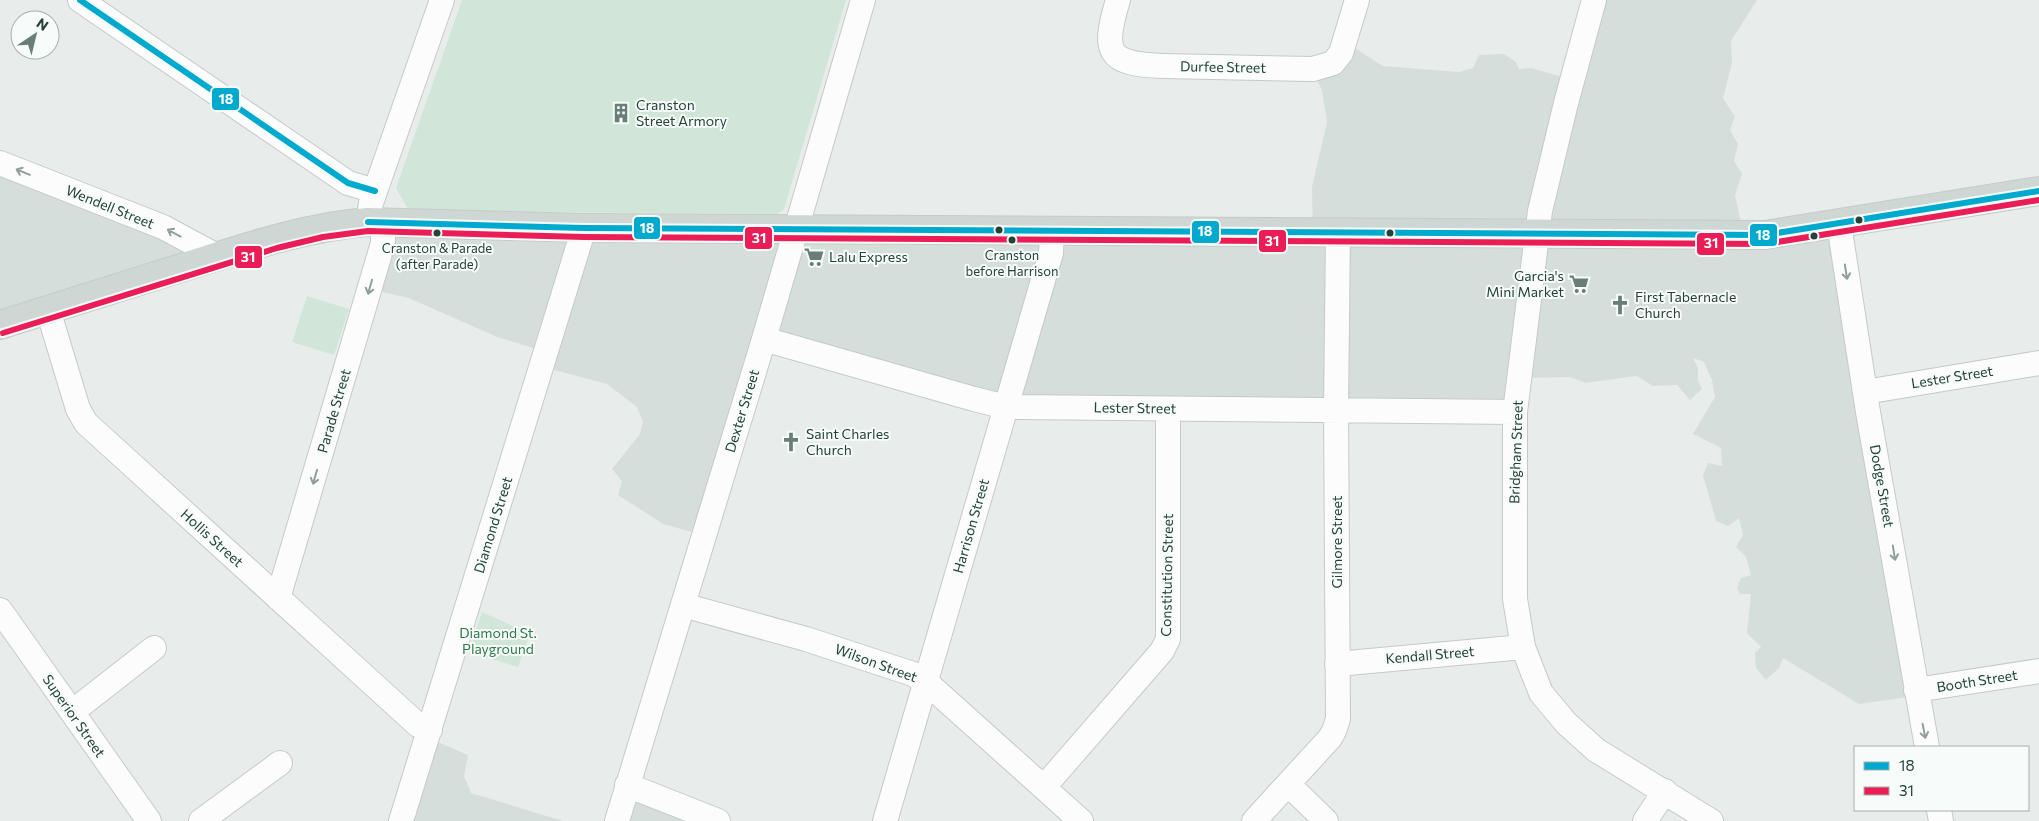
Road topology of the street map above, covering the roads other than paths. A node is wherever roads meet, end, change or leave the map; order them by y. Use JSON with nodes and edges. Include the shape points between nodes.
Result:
{"nodes":[{"id":1,"x":80,"y":0,"type":"edge"},
{"id":2,"x":442,"y":0,"type":"edge"},
{"id":3,"x":863,"y":0,"type":"edge"},
{"id":4,"x":1118,"y":0,"type":"edge"},
{"id":5,"x":1357,"y":0,"type":"edge"},
{"id":6,"x":1594,"y":0,"type":"edge"},
{"id":7,"x":0,"y":163,"type":"edge"},
{"id":8,"x":375,"y":191,"type":"junction"},
{"id":9,"x":2039,"y":191,"type":"edge"},
{"id":10,"x":376,"y":222,"type":"junction"},
{"id":11,"x":1839,"y":224,"type":"junction"},
{"id":12,"x":584,"y":228,"type":"junction"},
{"id":13,"x":797,"y":228,"type":"junction"},
{"id":14,"x":1052,"y":231,"type":"junction"},
{"id":15,"x":1338,"y":232,"type":"junction"},
{"id":16,"x":1537,"y":233,"type":"junction"},
{"id":17,"x":217,"y":256,"type":"junction"},
{"id":18,"x":48,"y":310,"type":"junction"},
{"id":19,"x":0,"y":325,"type":"edge"},
{"id":20,"x":764,"y":339,"type":"junction"},
{"id":21,"x":2039,"y":363,"type":"edge"},
{"id":22,"x":1865,"y":392,"type":"junction"},
{"id":23,"x":1006,"y":407,"type":"junction"},
{"id":24,"x":1168,"y":409,"type":"junction"},
{"id":25,"x":1336,"y":410,"type":"junction"},
{"id":26,"x":1515,"y":412,"type":"junction"},
{"id":27,"x":278,"y":598,"type":"junction"},
{"id":28,"x":683,"y":605,"type":"junction"},
{"id":29,"x":0,"y":610,"type":"edge"},
{"id":30,"x":1523,"y":647,"type":"junction"},
{"id":31,"x":154,"y":648,"type":"dead end"},
{"id":32,"x":1337,"y":664,"type":"junction"},
{"id":33,"x":2039,"y":671,"type":"edge"},
{"id":34,"x":926,"y":682,"type":"junction"},
{"id":35,"x":1916,"y":690,"type":"junction"},
{"id":36,"x":72,"y":712,"type":"junction"},
{"id":37,"x":430,"y":730,"type":"junction"},
{"id":38,"x":1927,"y":746,"type":"edge"},
{"id":39,"x":280,"y":763,"type":"dead end"},
{"id":40,"x":1288,"y":784,"type":"junction"},
{"id":41,"x":627,"y":785,"type":"junction"},
{"id":42,"x":1044,"y":787,"type":"junction"},
{"id":43,"x":1665,"y":791,"type":"junction"},
{"id":44,"x":149,"y":821,"type":"edge"},
{"id":45,"x":200,"y":821,"type":"edge"},
{"id":46,"x":401,"y":821,"type":"edge"},
{"id":47,"x":618,"y":821,"type":"edge"},
{"id":48,"x":718,"y":821,"type":"edge"},
{"id":49,"x":885,"y":821,"type":"edge"},
{"id":50,"x":1081,"y":821,"type":"edge"},
{"id":51,"x":1254,"y":821,"type":"edge"},
{"id":52,"x":1326,"y":821,"type":"edge"},
{"id":53,"x":1645,"y":821,"type":"edge"},
{"id":54,"x":1711,"y":821,"type":"edge"}],
"edges":[{"from":1,"to":8,"type":"street","via":[[348,183]]},
{"from":2,"to":8,"type":"street","name":"Parade Street"},
{"from":3,"to":13,"type":"street","name":"Dexter Street"},
{"from":4,"to":5,"type":"street","name":"Durfee Street","via":[[1109,43],[1114,54],[1125,62],[1147,66],[1312,69],[1333,63],[1341,53]]},
{"from":6,"to":16,"type":"street","name":"Bridgham Street","via":[[1566,103]]},
{"from":17,"to":7,"type":"street","name":"Wendell Street","one_way":true,"via":[[163,228]]},
{"from":8,"to":10,"type":"street","name":"Parade Street","via":[[371,203]]},
{"from":9,"to":11,"type":"main road"},
{"from":10,"to":12,"type":"main road"},
{"from":10,"to":17,"type":"main road","via":[[335,225]]},
{"from":10,"to":27,"type":"street","name":"Parade Street","one_way":true,"via":[[383,243]]},
{"from":11,"to":16,"type":"main road","via":[[1765,235]]},
{"from":11,"to":22,"type":"street","name":"Dodge Street","one_way":true},
{"from":12,"to":13,"type":"main road"},
{"from":12,"to":37,"type":"street","name":"Diamond Street"},
{"from":13,"to":14,"type":"main road"},
{"from":13,"to":20,"type":"street","name":"Dexter Street"},
{"from":14,"to":15,"type":"main road"},
{"from":14,"to":23,"type":"street","name":"Harrison Street","via":[[1051,253]]},
{"from":15,"to":16,"type":"main road"},
{"from":15,"to":25,"type":"street","name":"Gilmore Street"},
{"from":16,"to":26,"type":"street","name":"Bridgham Street"},
{"from":17,"to":18,"type":"main road"},
{"from":18,"to":19,"type":"main road"},
{"from":18,"to":27,"type":"street","name":"Hollis Street","via":[[78,410],[86,423]]},
{"from":20,"to":23,"type":"street","name":"Lester Street"},
{"from":20,"to":28,"type":"street","name":"Dexter Street"},
{"from":21,"to":22,"type":"street","name":"Lester Street"},
{"from":22,"to":35,"type":"street","name":"Dodge Street","one_way":true},
{"from":23,"to":24,"type":"street","name":"Lester Street"},
{"from":23,"to":34,"type":"street","name":"Harrison Street"},
{"from":24,"to":25,"type":"street","name":"Lester Street"},
{"from":24,"to":42,"type":"street","name":"Constitution Street","via":[[1168,639],[1162,651]]},
{"from":25,"to":26,"type":"street","name":"Lester Street"},
{"from":25,"to":32,"type":"street","name":"Gilmore Street"},
{"from":26,"to":30,"type":"street","name":"Bridgham Street","via":[[1515,599]]},
{"from":27,"to":37,"type":"street","name":"Hollis Street","via":[[418,725]]},
{"from":28,"to":34,"type":"street","name":"Wilson Street","via":[[806,639],[913,674]]},
{"from":28,"to":41,"type":"street","name":"Dexter Street"},
{"from":29,"to":36,"type":"street","name":"Superior Street"},
{"from":30,"to":32,"type":"street","name":"Kendall Street"},
{"from":30,"to":43,"type":"street","name":"Bridgham Street","via":[[1541,693],[1566,723],[1596,750]]},
{"from":31,"to":36,"type":"street"},
{"from":32,"to":40,"type":"street","name":"Gilmore Street","via":[[1338,719],[1334,731]]},
{"from":33,"to":35,"type":"street","name":"Booth Street"},
{"from":34,"to":42,"type":"street","name":"Wilson Street"},
{"from":34,"to":49,"type":"street","name":"Harrison Street"},
{"from":35,"to":38,"type":"street","name":"Dodge Street","one_way":true},
{"from":36,"to":44,"type":"street","name":"Superior Street"},
{"from":37,"to":46,"type":"street","name":"Diamond Street"},
{"from":39,"to":45,"type":"street"},
{"from":40,"to":51,"type":"street","name":"Gilmore Street"},
{"from":40,"to":52,"type":"street"},
{"from":41,"to":47,"type":"street","name":"Dexter Street"},
{"from":41,"to":48,"type":"street"},
{"from":42,"to":50,"type":"street","name":"Wilson Street"},
{"from":43,"to":53,"type":"street"},
{"from":43,"to":54,"type":"street","name":"Bridgham Street"}]}
